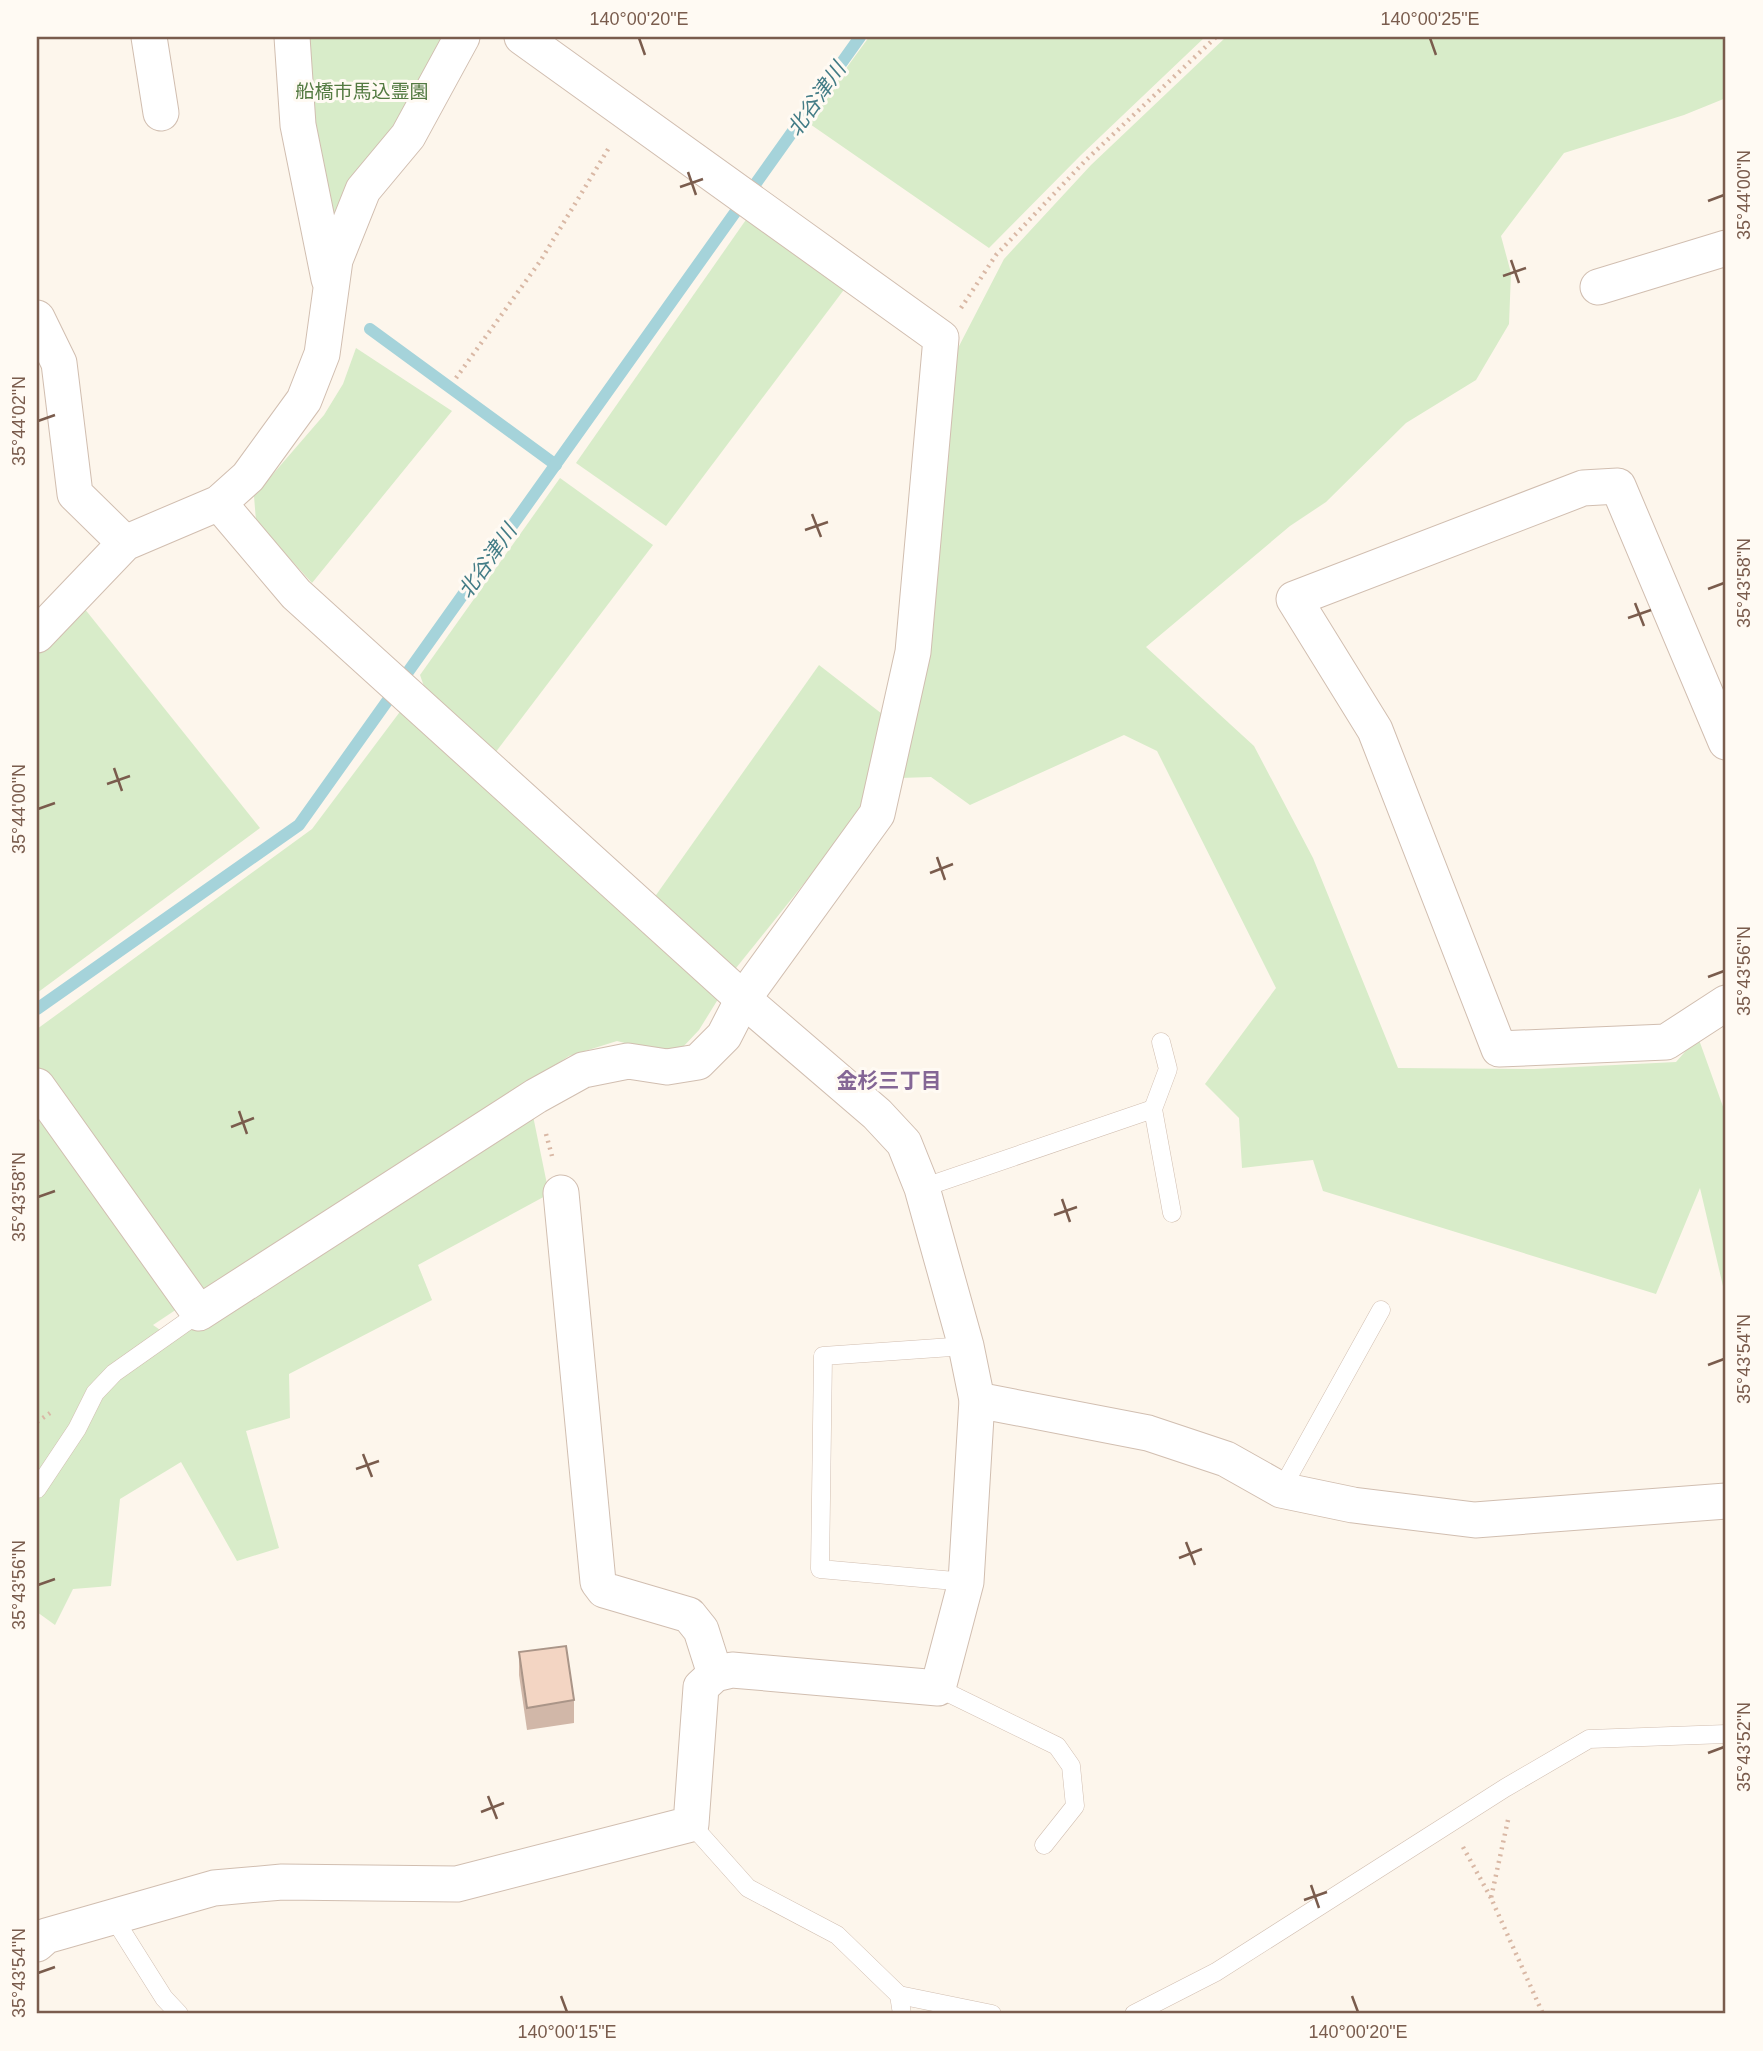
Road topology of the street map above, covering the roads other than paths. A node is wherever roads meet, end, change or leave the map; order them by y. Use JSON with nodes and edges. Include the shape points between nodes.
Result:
{"nodes":[{"id":1,"x":149,"y":37,"type":"edge"},
{"id":2,"x":292,"y":37,"type":"edge"},
{"id":3,"x":462,"y":37,"type":"edge"},
{"id":4,"x":522,"y":37,"type":"edge"},
{"id":5,"x":161,"y":113,"type":"dead end"},
{"id":6,"x":1726,"y":248,"type":"edge"},
{"id":7,"x":1598,"y":287,"type":"dead end"},
{"id":8,"x":331,"y":289,"type":"junction"},
{"id":9,"x":37,"y":318,"type":"edge"},
{"id":10,"x":219,"y":503,"type":"junction"},
{"id":11,"x":125,"y":542,"type":"junction"},
{"id":12,"x":37,"y":635,"type":"edge"},
{"id":13,"x":1726,"y":742,"type":"edge"},
{"id":14,"x":743,"y":999,"type":"junction"},
{"id":15,"x":1726,"y":1003,"type":"edge"},
{"id":16,"x":1161,"y":1042,"type":"dead end"},
{"id":17,"x":37,"y":1086,"type":"edge"},
{"id":18,"x":1153,"y":1109,"type":"junction"},
{"id":19,"x":922,"y":1188,"type":"junction"},
{"id":20,"x":561,"y":1193,"type":"road end"},
{"id":21,"x":1172,"y":1213,"type":"dead end"},
{"id":22,"x":1381,"y":1310,"type":"dead end"},
{"id":23,"x":199,"y":1313,"type":"junction"},
{"id":24,"x":966,"y":1346,"type":"junction"},
{"id":25,"x":977,"y":1400,"type":"junction"},
{"id":26,"x":37,"y":1489,"type":"edge"},
{"id":27,"x":1281,"y":1490,"type":"junction"},
{"id":28,"x":1726,"y":1501,"type":"edge"},
{"id":29,"x":966,"y":1582,"type":"junction"},
{"id":30,"x":715,"y":1674,"type":"junction"},
{"id":31,"x":938,"y":1688,"type":"junction"},
{"id":32,"x":1726,"y":1734,"type":"edge"},
{"id":33,"x":691,"y":1824,"type":"junction"},
{"id":34,"x":1044,"y":1845,"type":"dead end"},
{"id":35,"x":113,"y":1917,"type":"junction"},
{"id":36,"x":37,"y":1944,"type":"edge"},
{"id":37,"x":899,"y":1995,"type":"junction"},
{"id":38,"x":179,"y":2014,"type":"edge"},
{"id":39,"x":902,"y":2014,"type":"edge"},
{"id":40,"x":992,"y":2014,"type":"edge"},
{"id":41,"x":1134,"y":2014,"type":"edge"}],
"edges":[{"from":1,"to":5,"type":"street"},
{"from":2,"to":8,"type":"street","via":[[298,125]]},
{"from":3,"to":8,"type":"street","via":[[408,136],[363,190],[335,260]]},
{"from":4,"to":14,"type":"street","via":[[941,338],[913,652],[877,814]]},
{"from":6,"to":7,"type":"street"},
{"from":8,"to":10,"type":"street","via":[[322,354],[304,400],[248,477]]},
{"from":9,"to":11,"type":"street","via":[[59,363],[75,494]]},
{"from":10,"to":11,"type":"street"},
{"from":10,"to":14,"type":"street","via":[[296,594]]},
{"from":11,"to":12,"type":"street"},
{"from":13,"to":15,"type":"street","via":[[1618,486],[1583,488],[1294,599],[1375,730],[1499,1049],[1666,1042]]},
{"from":14,"to":19,"type":"street","via":[[877,1114],[904,1143]]},
{"from":14,"to":23,"type":"street","via":[[724,1036],[698,1062],[667,1067],[628,1061],[583,1070]]},
{"from":16,"to":18,"type":"lane","via":[[1168,1069]]},
{"from":17,"to":23,"type":"street"},
{"from":18,"to":19,"type":"lane"},
{"from":18,"to":21,"type":"lane"},
{"from":19,"to":24,"type":"street"},
{"from":20,"to":30,"type":"street","via":[[598,1582],[604,1590],[690,1615],[701,1630]]},
{"from":22,"to":27,"type":"lane"},
{"from":23,"to":26,"type":"lane","via":[[105,1382]]},
{"from":24,"to":25,"type":"street"},
{"from":24,"to":29,"type":"lane","via":[[823,1356],[820,1569]]},
{"from":25,"to":27,"type":"street","via":[[1148,1433],[1226,1459]]},
{"from":25,"to":29,"type":"street"},
{"from":27,"to":28,"type":"street","via":[[1353,1505],[1475,1520]]},
{"from":29,"to":31,"type":"street"},
{"from":30,"to":31,"type":"street","via":[[732,1670]]},
{"from":30,"to":33,"type":"street","via":[[701,1687]]},
{"from":31,"to":34,"type":"lane","via":[[1057,1746],[1071,1766],[1074,1806]]},
{"from":32,"to":41,"type":"lane","via":[[1589,1739],[1216,1972]]},
{"from":33,"to":35,"type":"street","via":[[457,1884],[282,1882],[214,1888]]},
{"from":33,"to":37,"type":"lane","via":[[748,1888],[837,1935]]},
{"from":35,"to":36,"type":"street","via":[[46,1936]]},
{"from":35,"to":38,"type":"lane"},
{"from":37,"to":39,"type":"lane"},
{"from":37,"to":40,"type":"lane"}]}
